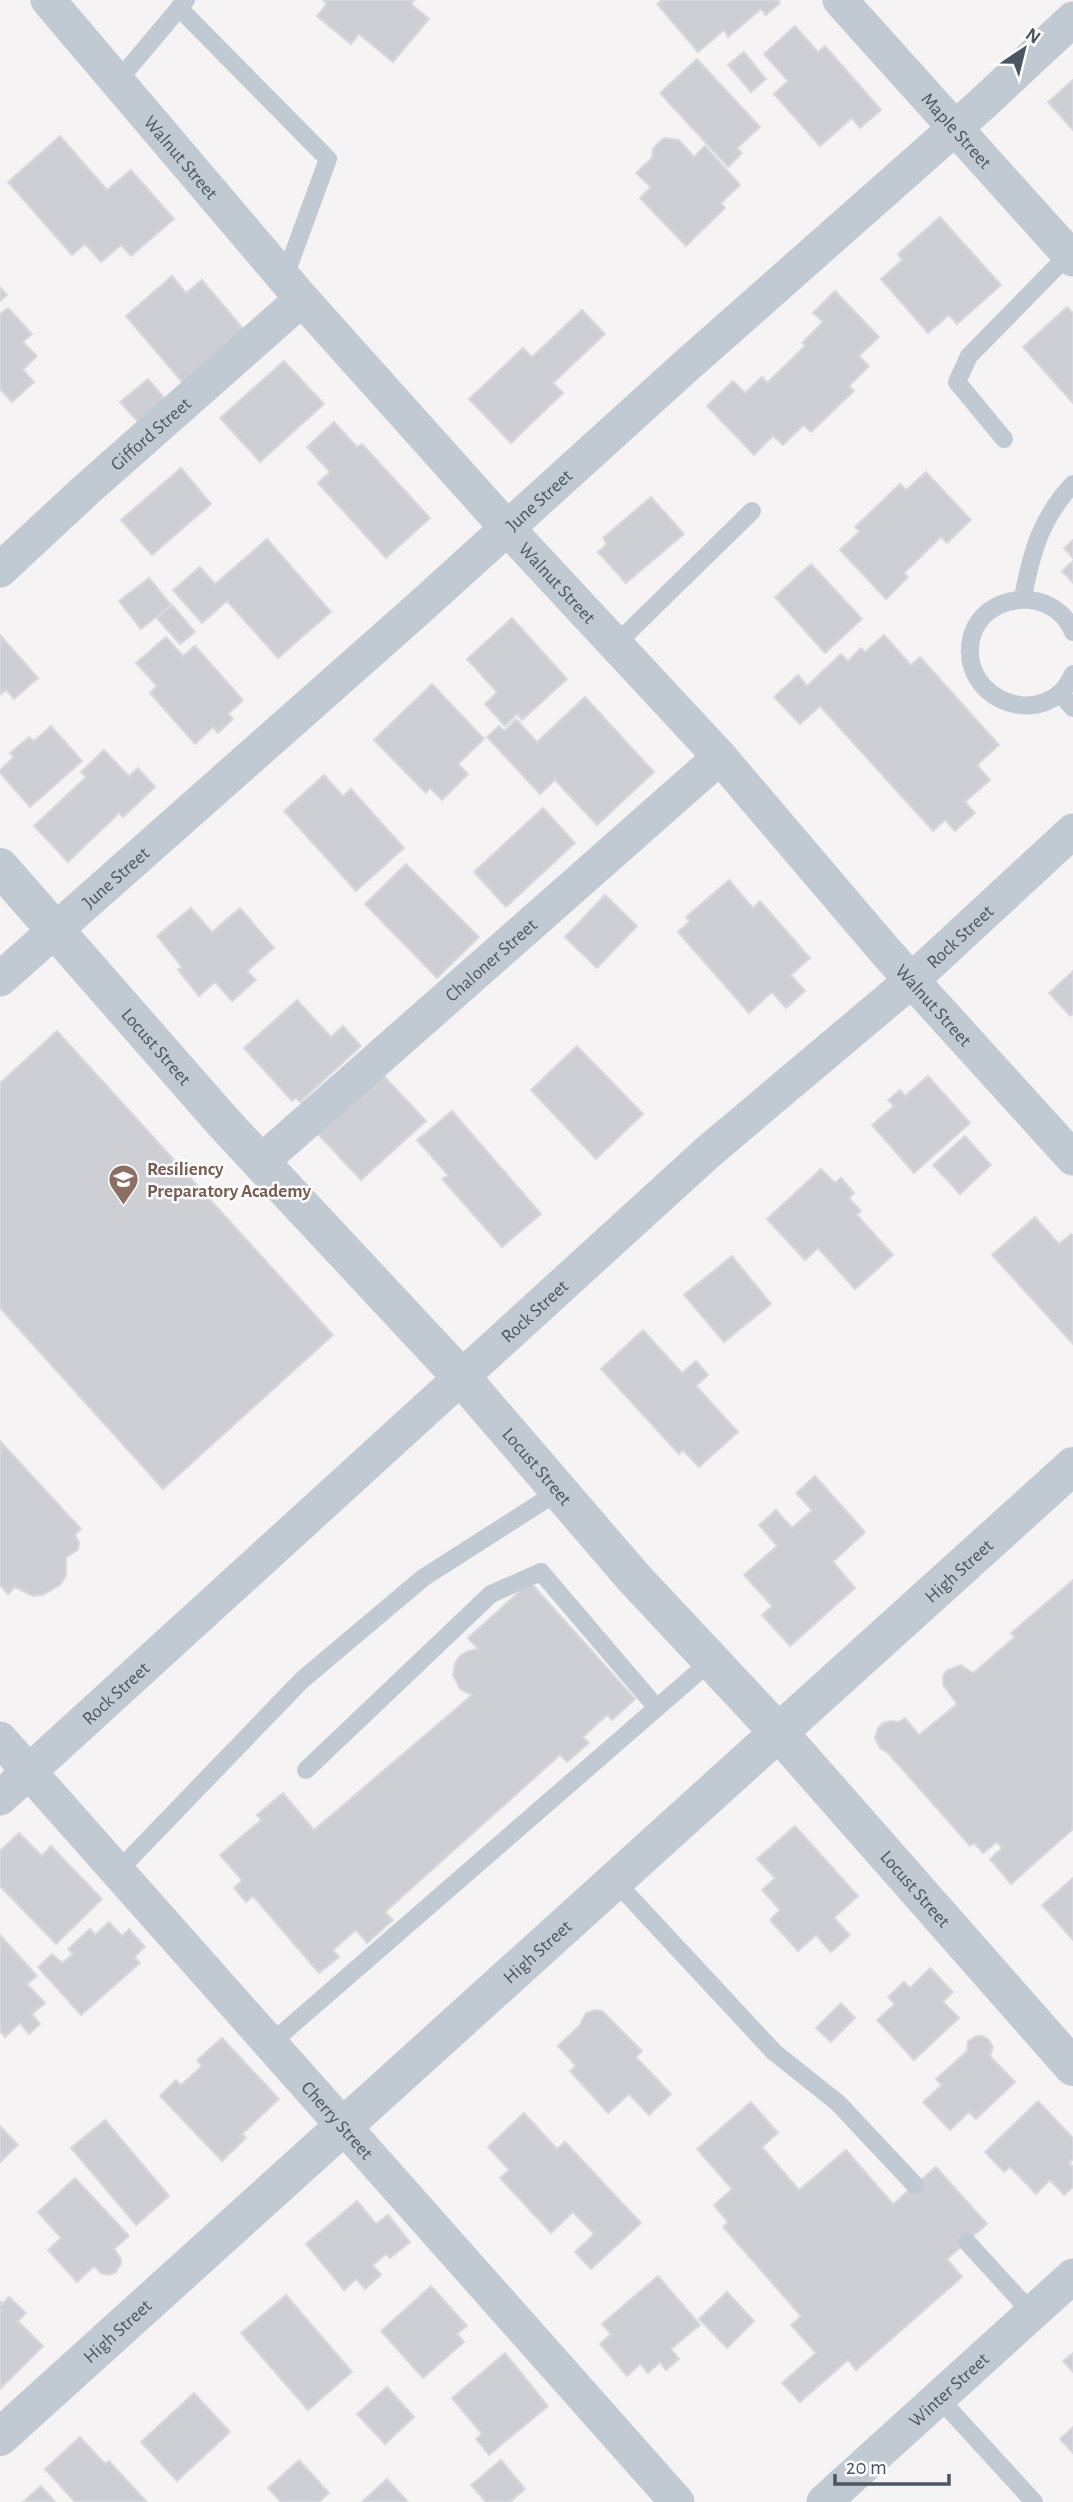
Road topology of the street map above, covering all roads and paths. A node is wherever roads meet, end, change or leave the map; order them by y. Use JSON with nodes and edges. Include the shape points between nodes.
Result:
{"nodes":[{"id":1,"x":48,"y":0,"type":"edge"},
{"id":2,"x":849,"y":3,"type":"edge"},
{"id":3,"x":183,"y":4,"type":"edge"},
{"id":4,"x":1073,"y":19,"type":"edge"},
{"id":5,"x":117,"y":82,"type":"junction"},
{"id":6,"x":955,"y":127,"type":"junction"},
{"id":7,"x":1068,"y":247,"type":"edge"},
{"id":8,"x":293,"y":289,"type":"junction"},
{"id":9,"x":1004,"y":439,"type":"dead end"},
{"id":10,"x":1073,"y":484,"type":"edge"},
{"id":11,"x":752,"y":511,"type":"dead end"},
{"id":12,"x":507,"y":528,"type":"junction"},
{"id":13,"x":0,"y":570,"type":"edge"},
{"id":14,"x":1023,"y":598,"type":"junction"},
{"id":15,"x":1073,"y":632,"type":"edge"},
{"id":16,"x":616,"y":644,"type":"junction"},
{"id":17,"x":1073,"y":674,"type":"edge"},
{"id":18,"x":1060,"y":693,"type":"junction"},
{"id":19,"x":1073,"y":708,"type":"edge"},
{"id":20,"x":720,"y":757,"type":"junction"},
{"id":21,"x":1073,"y":831,"type":"edge"},
{"id":22,"x":0,"y":867,"type":"edge"},
{"id":23,"x":55,"y":929,"type":"junction"},
{"id":24,"x":0,"y":979,"type":"edge"},
{"id":25,"x":912,"y":980,"type":"junction"},
{"id":26,"x":1073,"y":1158,"type":"edge"},
{"id":27,"x":261,"y":1163,"type":"junction"},
{"id":28,"x":462,"y":1378,"type":"junction"},
{"id":29,"x":1073,"y":1465,"type":"edge"},
{"id":30,"x":559,"y":1491,"type":"junction"},
{"id":31,"x":712,"y":1660,"type":"junction"},
{"id":32,"x":657,"y":1708,"type":"junction"},
{"id":33,"x":780,"y":1734,"type":"junction"},
{"id":34,"x":0,"y":1739,"type":"edge"},
{"id":35,"x":306,"y":1770,"type":"dead end"},
{"id":36,"x":29,"y":1772,"type":"junction"},
{"id":37,"x":0,"y":1798,"type":"edge"},
{"id":38,"x":117,"y":1872,"type":"junction"},
{"id":39,"x":615,"y":1881,"type":"junction"},
{"id":40,"x":270,"y":2044,"type":"junction"},
{"id":41,"x":1073,"y":2067,"type":"edge"},
{"id":42,"x":342,"y":2125,"type":"junction"},
{"id":43,"x":915,"y":2185,"type":"dead end"},
{"id":44,"x":967,"y":2242,"type":"dead end"},
{"id":45,"x":1073,"y":2276,"type":"edge"},
{"id":46,"x":1032,"y":2314,"type":"junction"},
{"id":47,"x":939,"y":2398,"type":"junction"},
{"id":48,"x":0,"y":2437,"type":"edge"},
{"id":49,"x":677,"y":2502,"type":"edge"},
{"id":50,"x":824,"y":2502,"type":"edge"},
{"id":51,"x":1034,"y":2502,"type":"edge"}],
"edges":[{"from":1,"to":5,"type":"street","name":"Walnut Street"},
{"from":2,"to":6,"type":"street","name":"Maple Street"},
{"from":3,"to":5,"type":"lane"},
{"from":3,"to":8,"type":"lane","via":[[328,159]]},
{"from":4,"to":6,"type":"street","name":"June Street"},
{"from":5,"to":8,"type":"street","name":"Walnut Street"},
{"from":6,"to":7,"type":"street","name":"Maple Street"},
{"from":6,"to":12,"type":"street","name":"June Street"},
{"from":7,"to":9,"type":"lane","via":[[969,356],[957,382]]},
{"from":8,"to":12,"type":"street","name":"Walnut Street"},
{"from":8,"to":13,"type":"street","name":"Gifford Street"},
{"from":10,"to":14,"type":"lane","via":[[1041,528]]},
{"from":11,"to":16,"type":"lane"},
{"from":12,"to":16,"type":"street","name":"Walnut Street"},
{"from":12,"to":23,"type":"street","name":"June Street"},
{"from":14,"to":15,"type":"lane","via":[[1042,601],[1058,611]]},
{"from":14,"to":18,"type":"lane","via":[[1005,601],[978,624],[971,639],[974,673],[996,698],[1012,705],[1037,704]]},
{"from":16,"to":20,"type":"street","name":"Walnut Street"},
{"from":17,"to":18,"type":"lane"},
{"from":18,"to":19,"type":"lane"},
{"from":20,"to":25,"type":"street","name":"Walnut Street"},
{"from":20,"to":27,"type":"street","name":"Chaloner Street"},
{"from":21,"to":25,"type":"street","name":"Rock Street"},
{"from":22,"to":23,"type":"street","name":"Locust Street"},
{"from":23,"to":24,"type":"street","name":"June Street"},
{"from":23,"to":27,"type":"street","name":"Locust Street"},
{"from":25,"to":26,"type":"street","name":"Walnut Street"},
{"from":25,"to":28,"type":"street","name":"Rock Street","via":[[708,1152]]},
{"from":27,"to":28,"type":"street","name":"Locust Street"},
{"from":28,"to":30,"type":"street","name":"Locust Street"},
{"from":28,"to":36,"type":"street","name":"Rock Street"},
{"from":29,"to":33,"type":"street","name":"High Street"},
{"from":30,"to":31,"type":"street","name":"Locust Street"},
{"from":30,"to":38,"type":"lane","via":[[423,1578],[302,1680]]},
{"from":31,"to":32,"type":"lane"},
{"from":31,"to":33,"type":"street","name":"Locust Street"},
{"from":32,"to":35,"type":"lane","via":[[541,1572],[491,1594]]},
{"from":32,"to":40,"type":"lane"},
{"from":33,"to":39,"type":"street","name":"High Street"},
{"from":33,"to":41,"type":"street","name":"Locust Street"},
{"from":34,"to":36,"type":"street","name":"Cherry Street"},
{"from":36,"to":37,"type":"street","name":"Rock Street"},
{"from":36,"to":38,"type":"street","name":"Cherry Street"},
{"from":38,"to":40,"type":"street","name":"Cherry Street"},
{"from":39,"to":42,"type":"street","name":"High Street"},
{"from":39,"to":43,"type":"lane","via":[[774,2052],[838,2103]]},
{"from":40,"to":42,"type":"street","name":"Cherry Street"},
{"from":42,"to":48,"type":"street","name":"High Street"},
{"from":42,"to":49,"type":"street","name":"Cherry Street"},
{"from":44,"to":46,"type":"lane"},
{"from":45,"to":46,"type":"street","name":"Winter Street"},
{"from":46,"to":47,"type":"street","name":"Winter Street"},
{"from":47,"to":50,"type":"street","name":"Winter Street"},
{"from":47,"to":51,"type":"lane"}]}
